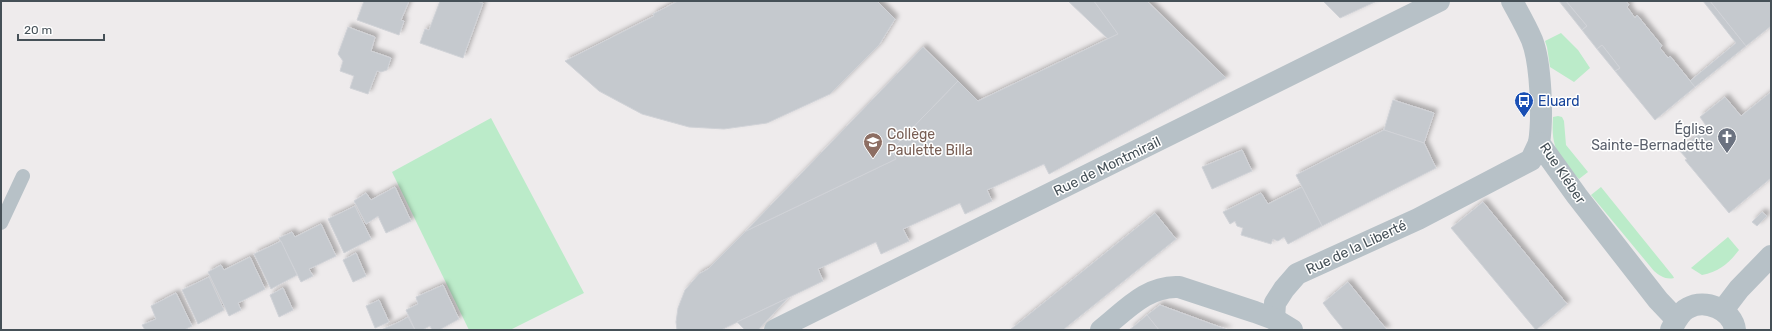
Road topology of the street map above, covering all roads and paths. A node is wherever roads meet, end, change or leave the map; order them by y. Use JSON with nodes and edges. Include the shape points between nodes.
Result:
{"nodes":[{"id":1,"x":1438,"y":1,"type":"edge"},
{"id":2,"x":1512,"y":1,"type":"edge"},
{"id":3,"x":1539,"y":143,"type":"junction"},
{"id":4,"x":22,"y":176,"type":"dead end"},
{"id":5,"x":1,"y":223,"type":"edge"},
{"id":6,"x":1771,"y":256,"type":"edge"},
{"id":7,"x":1723,"y":310,"type":"junction"},
{"id":8,"x":1283,"y":325,"type":"edge"},
{"id":9,"x":1673,"y":325,"type":"edge"},
{"id":10,"x":775,"y":330,"type":"edge"},
{"id":11,"x":1101,"y":330,"type":"edge"},
{"id":12,"x":1735,"y":330,"type":"edge"}],
"edges":[{"from":1,"to":10,"type":"street","name":"Rue de Montmirail"},
{"from":2,"to":3,"type":"street","name":"Rue Kléber","via":[[1536,53],[1542,126]]},
{"from":3,"to":8,"type":"street","name":"Rue de la Liberté","via":[[1531,160],[1418,219],[1297,274],[1275,303]]},
{"from":3,"to":9,"type":"street","name":"Rue Kléber","via":[[1658,300]]},
{"from":4,"to":5,"type":"lane"},
{"from":6,"to":7,"type":"street"},
{"from":7,"to":9,"type":"street","via":[[1706,304],[1688,307]]},
{"from":7,"to":12,"type":"street"},
{"from":8,"to":11,"type":"street","name":"Rue de la Liberté","via":[[1194,291],[1168,286],[1153,290]]}]}
